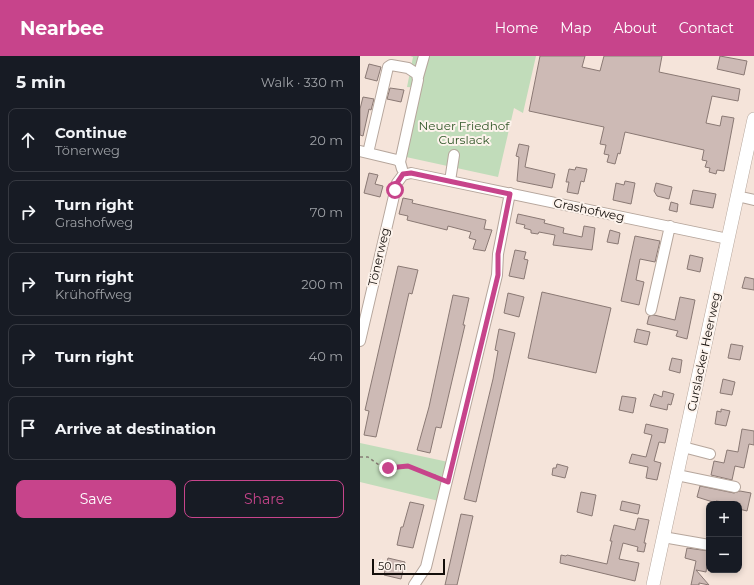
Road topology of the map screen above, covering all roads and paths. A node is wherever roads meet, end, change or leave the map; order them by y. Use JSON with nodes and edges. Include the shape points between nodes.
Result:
{"nodes":[{"id":1,"x":424,"y":56,"type":"edge"},
{"id":2,"x":418,"y":77,"type":"junction"},
{"id":3,"x":754,"y":119,"type":"edge"},
{"id":4,"x":364,"y":152,"type":"edge"},
{"id":5,"x":454,"y":155,"type":"dead end"},
{"id":6,"x":400,"y":162,"type":"junction"},
{"id":7,"x":403,"y":174,"type":"junction"},
{"id":8,"x":450,"y":181,"type":"junction"},
{"id":9,"x":510,"y":194,"type":"junction"},
{"id":10,"x":737,"y":196,"type":"junction"},
{"id":11,"x":754,"y":200,"type":"edge"},
{"id":12,"x":670,"y":226,"type":"junction"},
{"id":13,"x":728,"y":239,"type":"junction"},
{"id":14,"x":651,"y":310,"type":"dead end"},
{"id":15,"x":360,"y":341,"type":"edge"},
{"id":16,"x":683,"y":447,"type":"junction"},
{"id":17,"x":710,"y":454,"type":"dead end"},
{"id":18,"x":360,"y":457,"type":"edge"},
{"id":19,"x":677,"y":475,"type":"junction"},
{"id":20,"x":448,"y":482,"type":"junction"},
{"id":21,"x":735,"y":487,"type":"dead end"},
{"id":22,"x":663,"y":537,"type":"junction"},
{"id":23,"x":706,"y":544,"type":"edge"},
{"id":24,"x":414,"y":585,"type":"edge"},
{"id":25,"x":653,"y":585,"type":"edge"}],
"edges":[{"from":1,"to":2,"type":"street"},
{"from":2,"to":4,"type":"street","via":[[408,68],[389,66]]},
{"from":2,"to":6,"type":"street"},
{"from":3,"to":10,"type":"main road","name":"Curslacker Heerweg"},
{"from":4,"to":6,"type":"street"},
{"from":5,"to":8,"type":"street"},
{"from":6,"to":7,"type":"street"},
{"from":7,"to":8,"type":"street","name":"Grashofweg","via":[[411,173]]},
{"from":7,"to":15,"type":"street","name":"Tönerweg","via":[[397,183]]},
{"from":8,"to":9,"type":"street","name":"Grashofweg"},
{"from":9,"to":12,"type":"street","name":"Grashofweg"},
{"from":9,"to":20,"type":"street","via":[[498,254],[498,275]]},
{"from":10,"to":11,"type":"street"},
{"from":10,"to":13,"type":"main road","name":"Curslacker Heerweg"},
{"from":12,"to":13,"type":"street","name":"Grashofweg"},
{"from":12,"to":14,"type":"street"},
{"from":13,"to":16,"type":"main road","name":"Curslacker Heerweg"},
{"from":16,"to":17,"type":"street"},
{"from":16,"to":19,"type":"main road","name":"Curslacker Heerweg"},
{"from":18,"to":20,"type":"path","via":[[368,456],[379,465],[388,468],[408,466]]},
{"from":19,"to":21,"type":"street"},
{"from":19,"to":22,"type":"main road","name":"Curslacker Heerweg"},
{"from":20,"to":24,"type":"street","via":[[426,567]]},
{"from":22,"to":23,"type":"street"},
{"from":22,"to":25,"type":"main road","name":"Curslacker Heerweg"}]}
